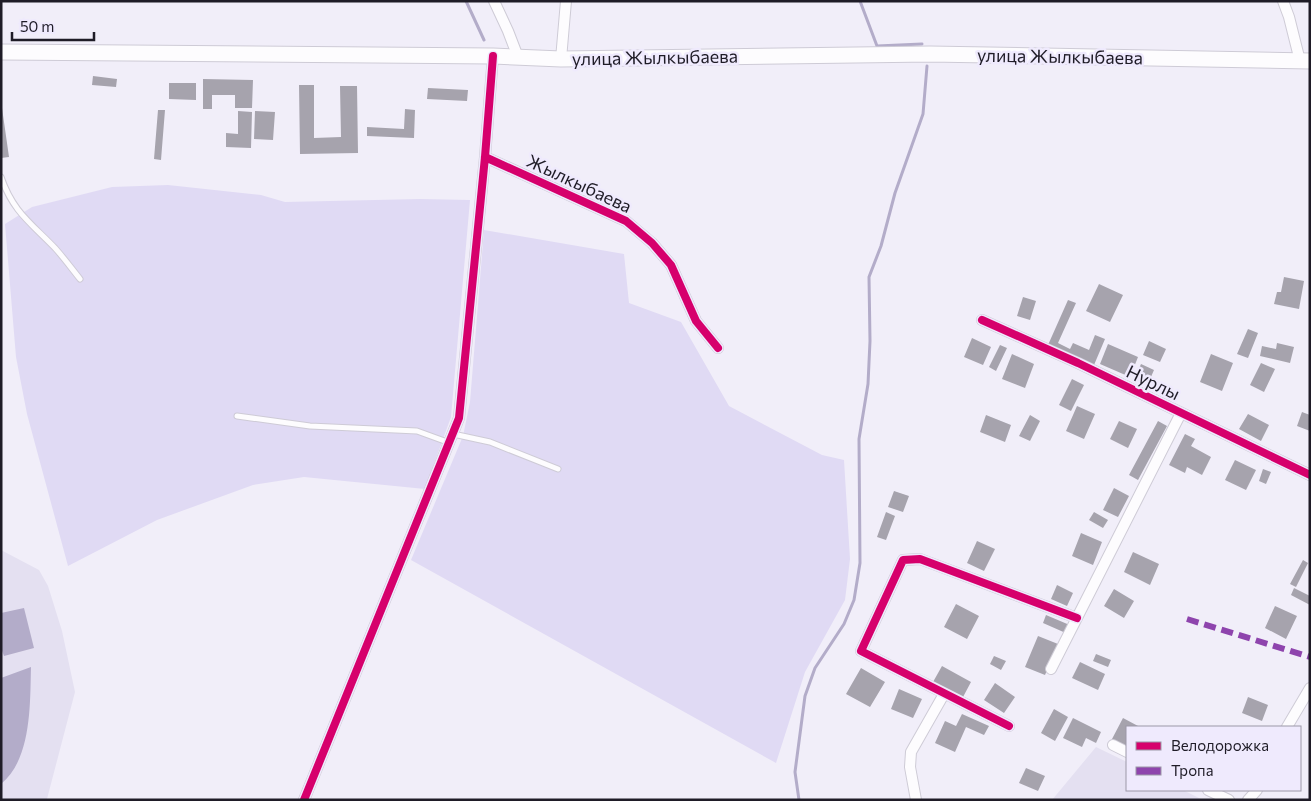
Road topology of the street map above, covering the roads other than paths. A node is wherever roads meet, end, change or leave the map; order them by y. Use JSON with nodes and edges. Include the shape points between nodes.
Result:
{"nodes":[{"id":1,"x":494,"y":1,"type":"edge"},
{"id":2,"x":566,"y":1,"type":"edge"},
{"id":3,"x":1283,"y":1,"type":"edge"},
{"id":4,"x":1,"y":52,"type":"edge"},
{"id":5,"x":493,"y":56,"type":"junction"},
{"id":6,"x":518,"y":58,"type":"junction"},
{"id":7,"x":561,"y":59,"type":"junction"},
{"id":8,"x":1305,"y":61,"type":"edge"},
{"id":9,"x":485,"y":157,"type":"junction"},
{"id":10,"x":1,"y":177,"type":"edge"},
{"id":11,"x":80,"y":279,"type":"dead end"},
{"id":12,"x":982,"y":320,"type":"dead end"},
{"id":13,"x":718,"y":348,"type":"dead end"},
{"id":14,"x":1181,"y":414,"type":"junction"},
{"id":15,"x":237,"y":416,"type":"dead end"},
{"id":16,"x":452,"y":438,"type":"junction"},
{"id":17,"x":558,"y":469,"type":"dead end"},
{"id":18,"x":1310,"y":475,"type":"edge"},
{"id":19,"x":1077,"y":618,"type":"junction"},
{"id":20,"x":1051,"y":669,"type":"dead end"},
{"id":21,"x":1310,"y":688,"type":"edge"},
{"id":22,"x":944,"y":694,"type":"junction"},
{"id":23,"x":1009,"y":726,"type":"dead end"},
{"id":24,"x":1288,"y":726,"type":"edge"},
{"id":25,"x":1113,"y":745,"type":"dead end"},
{"id":26,"x":1126,"y":752,"type":"edge"},
{"id":27,"x":1210,"y":791,"type":"edge"},
{"id":28,"x":304,"y":800,"type":"edge"},
{"id":29,"x":916,"y":800,"type":"edge"},
{"id":30,"x":1230,"y":800,"type":"edge"}],
"edges":[{"from":1,"to":6,"type":"street"},
{"from":2,"to":7,"type":"street"},
{"from":3,"to":8,"type":"street"},
{"from":4,"to":5,"type":"main road","name":"улица Жылкыбаева"},
{"from":5,"to":6,"type":"main road","name":"улица Жылкыбаева"},
{"from":5,"to":9,"type":"street"},
{"from":6,"to":7,"type":"main road","name":"улица Жылкыбаева"},
{"from":7,"to":8,"type":"main road","name":"улица Жылкыбаева","via":[[930,54]]},
{"from":9,"to":13,"type":"street","name":"Жылкыбаева","via":[[626,221],[671,265],[696,321]]},
{"from":9,"to":16,"type":"street","via":[[459,418]]},
{"from":10,"to":11,"type":"lane","via":[[7,194],[28,223],[56,249]]},
{"from":12,"to":14,"type":"street","name":"Нурлы"},
{"from":14,"to":18,"type":"street","name":"Нурлы"},
{"from":14,"to":19,"type":"street"},
{"from":15,"to":16,"type":"lane","via":[[310,426],[417,431]]},
{"from":16,"to":17,"type":"lane","via":[[490,442]]},
{"from":16,"to":28,"type":"street"},
{"from":19,"to":20,"type":"street"},
{"from":19,"to":22,"type":"street","via":[[920,559],[903,560],[861,651]]},
{"from":21,"to":24,"type":"street"},
{"from":22,"to":23,"type":"street"},
{"from":22,"to":29,"type":"street","via":[[911,752],[910,767]]},
{"from":25,"to":26,"type":"street"},
{"from":27,"to":30,"type":"street"}]}
